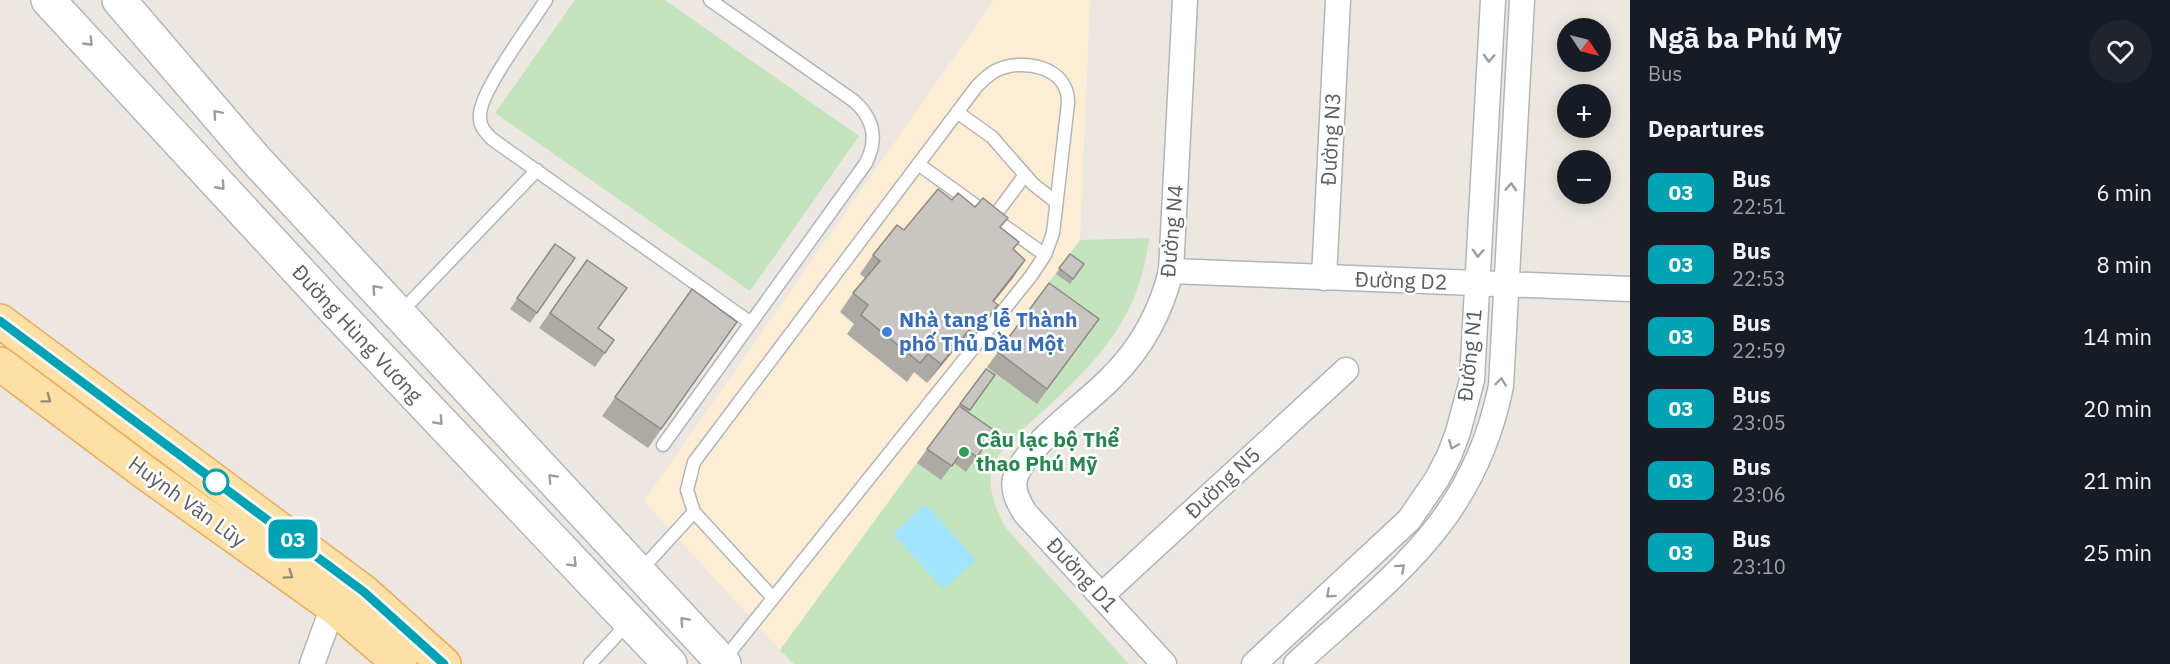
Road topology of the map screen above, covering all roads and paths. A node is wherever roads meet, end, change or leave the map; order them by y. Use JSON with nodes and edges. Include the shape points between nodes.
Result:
{"nodes":[{"id":1,"x":48,"y":0,"type":"edge"},
{"id":2,"x":118,"y":0,"type":"edge"},
{"id":3,"x":546,"y":0,"type":"edge"},
{"id":4,"x":711,"y":0,"type":"edge"},
{"id":5,"x":1185,"y":0,"type":"edge"},
{"id":6,"x":1338,"y":0,"type":"edge"},
{"id":7,"x":1493,"y":0,"type":"edge"},
{"id":8,"x":1522,"y":0,"type":"edge"},
{"id":9,"x":957,"y":112,"type":"junction"},
{"id":10,"x":918,"y":164,"type":"junction"},
{"id":11,"x":537,"y":170,"type":"junction"},
{"id":12,"x":1025,"y":175,"type":"junction"},
{"id":13,"x":1056,"y":202,"type":"junction"},
{"id":14,"x":993,"y":218,"type":"junction"},
{"id":15,"x":1045,"y":255,"type":"junction"},
{"id":16,"x":1171,"y":271,"type":"junction"},
{"id":17,"x":1324,"y":278,"type":"junction"},
{"id":18,"x":1476,"y":284,"type":"junction"},
{"id":19,"x":1506,"y":285,"type":"junction"},
{"id":20,"x":1630,"y":289,"type":"edge"},
{"id":21,"x":400,"y":314,"type":"junction"},
{"id":22,"x":0,"y":321,"type":"edge"},
{"id":23,"x":751,"y":322,"type":"junction"},
{"id":24,"x":0,"y":364,"type":"edge"},
{"id":25,"x":1346,"y":370,"type":"dead end"},
{"id":26,"x":663,"y":445,"type":"edge"},
{"id":27,"x":1015,"y":478,"type":"joint"},
{"id":28,"x":694,"y":512,"type":"junction"},
{"id":29,"x":639,"y":572,"type":"junction"},
{"id":30,"x":339,"y":592,"type":"junction"},
{"id":31,"x":1101,"y":596,"type":"junction"},
{"id":32,"x":773,"y":598,"type":"junction"},
{"id":33,"x":620,"y":612,"type":"junction"},
{"id":34,"x":723,"y":663,"type":"edge"},
{"id":35,"x":312,"y":664,"type":"edge"},
{"id":36,"x":400,"y":664,"type":"edge"},
{"id":37,"x":444,"y":664,"type":"edge"},
{"id":38,"x":590,"y":664,"type":"edge"},
{"id":39,"x":670,"y":664,"type":"edge"},
{"id":40,"x":1164,"y":664,"type":"edge"},
{"id":41,"x":1254,"y":664,"type":"edge"},
{"id":42,"x":1296,"y":664,"type":"edge"}],
"edges":[{"from":1,"to":33,"type":"main road","name":"Đường Hùng Vương","one_way":true},
{"from":21,"to":2,"type":"main road","one_way":true,"via":[[256,160]]},
{"from":3,"to":11,"type":"lane","via":[[484,98],[479,117],[486,133]]},
{"from":4,"to":23,"type":"lane","via":[[854,101],[868,118],[874,138],[866,163]]},
{"from":5,"to":16,"type":"street","name":"Đường N4"},
{"from":6,"to":17,"type":"street","name":"Đường N3"},
{"from":7,"to":18,"type":"street","name":"Đường N1","one_way":true},
{"from":19,"to":8,"type":"street","name":"Đường N1","one_way":true},
{"from":9,"to":10,"type":"lane"},
{"from":9,"to":12,"type":"lane","via":[[992,137]]},
{"from":9,"to":13,"type":"lane","via":[[985,78],[1006,67],[1031,66],[1056,75],[1068,95]]},
{"from":10,"to":14,"type":"lane"},
{"from":10,"to":28,"type":"lane","via":[[694,462],[687,490]]},
{"from":11,"to":21,"type":"lane"},
{"from":11,"to":23,"type":"lane"},
{"from":12,"to":13,"type":"lane"},
{"from":12,"to":14,"type":"lane"},
{"from":13,"to":15,"type":"lane","via":[[1053,233]]},
{"from":14,"to":15,"type":"lane"},
{"from":15,"to":32,"type":"lane"},
{"from":16,"to":17,"type":"street","name":"Đường D2"},
{"from":16,"to":27,"type":"street","name":"Đường N4","via":[[1154,320],[1128,360],[1028,456]]},
{"from":17,"to":18,"type":"street","name":"Đường D2"},
{"from":18,"to":19,"type":"street","name":"Đường D2"},
{"from":18,"to":41,"type":"street","name":"Đường N1","one_way":true,"via":[[1472,380],[1458,432],[1437,479],[1409,520]]},
{"from":19,"to":20,"type":"street","name":"Đường D2"},
{"from":42,"to":19,"type":"street","name":"Đường N1","one_way":true,"via":[[1413,557],[1462,494],[1483,451],[1501,386]]},
{"from":29,"to":21,"type":"main road","one_way":true},
{"from":22,"to":30,"type":"main road","name":"Huỳnh Văn Lũy"},
{"from":23,"to":26,"type":"lane"},
{"from":24,"to":30,"type":"main road","name":"Huỳnh Văn Lũy","one_way":true,"via":[[147,474]]},
{"from":25,"to":31,"type":"street","name":"Đường N5"},
{"from":27,"to":31,"type":"street","name":"Đường D1","via":[[1016,496],[1025,513]]},
{"from":28,"to":29,"type":"lane"},
{"from":28,"to":32,"type":"lane"},
{"from":29,"to":33,"type":"main road"},
{"from":34,"to":29,"type":"main road","one_way":true},
{"from":30,"to":35,"type":"street"},
{"from":30,"to":36,"type":"main road","name":"Huỳnh Văn Lũy"},
{"from":30,"to":37,"type":"main road","name":"Huỳnh Văn Lũy"},
{"from":31,"to":40,"type":"street","name":"Đường D1"},
{"from":32,"to":34,"type":"lane"},
{"from":33,"to":38,"type":"lane"},
{"from":33,"to":39,"type":"main road","name":"Đường Hùng Vương"}]}
